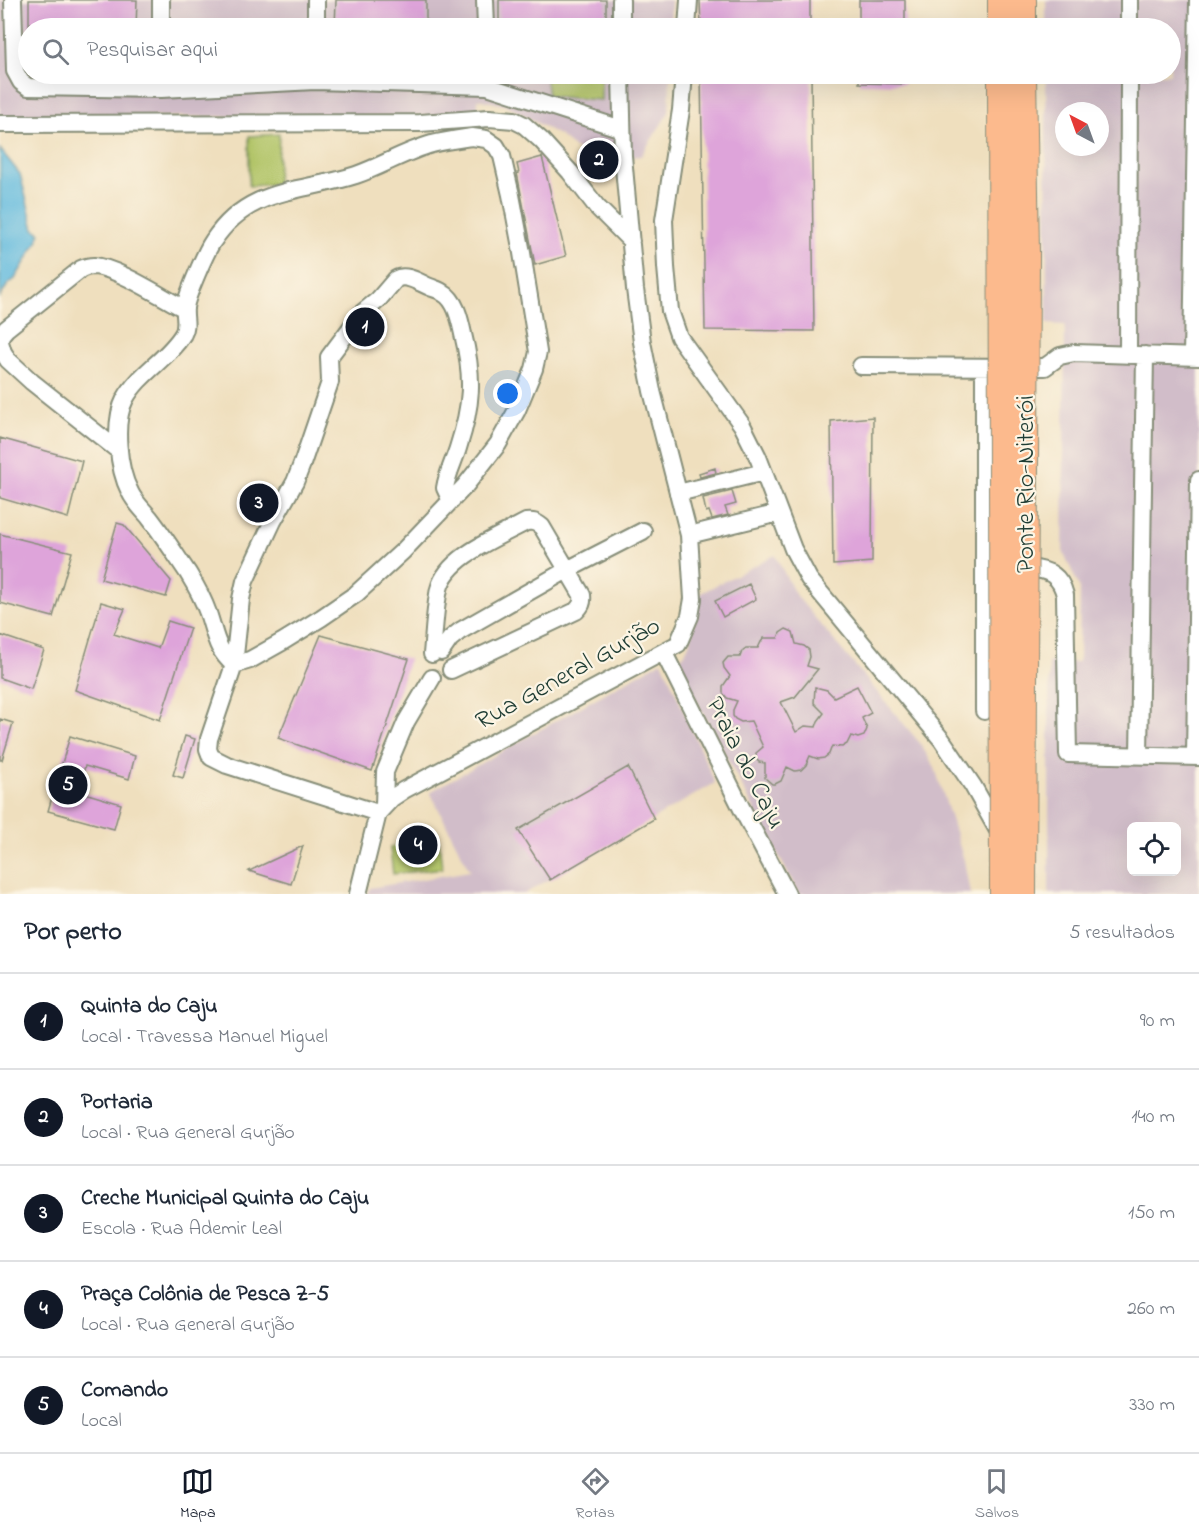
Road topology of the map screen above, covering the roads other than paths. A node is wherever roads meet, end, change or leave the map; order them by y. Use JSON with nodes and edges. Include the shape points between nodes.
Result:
{"nodes":[{"id":1,"x":13,"y":0,"type":"edge"},
{"id":2,"x":161,"y":0,"type":"edge"},
{"id":3,"x":316,"y":0,"type":"edge"},
{"id":4,"x":485,"y":0,"type":"edge"},
{"id":5,"x":621,"y":0,"type":"edge"},
{"id":6,"x":689,"y":0,"type":"edge"},
{"id":7,"x":1001,"y":0,"type":"edge"},
{"id":8,"x":1023,"y":0,"type":"edge"},
{"id":9,"x":1129,"y":0,"type":"edge"},
{"id":10,"x":1198,"y":0,"type":"edge"},
{"id":11,"x":161,"y":18,"type":"edge"},
{"id":12,"x":316,"y":18,"type":"edge"},
{"id":13,"x":486,"y":18,"type":"edge"},
{"id":14,"x":621,"y":18,"type":"edge"},
{"id":15,"x":688,"y":18,"type":"edge"},
{"id":16,"x":1001,"y":18,"type":"edge"},
{"id":17,"x":1023,"y":18,"type":"edge"},
{"id":18,"x":1129,"y":18,"type":"edge"},
{"id":19,"x":18,"y":76,"type":"edge"},
{"id":20,"x":24,"y":84,"type":"edge"},
{"id":21,"x":94,"y":84,"type":"edge"},
{"id":22,"x":498,"y":84,"type":"edge"},
{"id":23,"x":621,"y":84,"type":"edge"},
{"id":24,"x":683,"y":84,"type":"edge"},
{"id":25,"x":1001,"y":84,"type":"edge"},
{"id":26,"x":1023,"y":84,"type":"edge"},
{"id":27,"x":1129,"y":84,"type":"edge"},
{"id":28,"x":0,"y":124,"type":"edge"},
{"id":29,"x":622,"y":129,"type":"junction"},
{"id":30,"x":631,"y":241,"type":"junction"},
{"id":31,"x":185,"y":309,"type":"junction"},
{"id":32,"x":0,"y":341,"type":"edge"},
{"id":33,"x":1136,"y":355,"type":"junction"},
{"id":34,"x":1196,"y":357,"type":"edge"},
{"id":35,"x":861,"y":366,"type":"dead end"},
{"id":36,"x":984,"y":367,"type":"junction"},
{"id":37,"x":119,"y":451,"type":"junction"},
{"id":38,"x":764,"y":472,"type":"junction"},
{"id":39,"x":1199,"y":480,"type":"edge"},
{"id":40,"x":678,"y":493,"type":"junction"},
{"id":41,"x":451,"y":501,"type":"junction"},
{"id":42,"x":779,"y":513,"type":"junction"},
{"id":43,"x":643,"y":531,"type":"dead end"},
{"id":44,"x":689,"y":535,"type":"junction"},
{"id":45,"x":984,"y":569,"type":"junction"},
{"id":46,"x":567,"y":570,"type":"junction"},
{"id":47,"x":436,"y":653,"type":"junction"},
{"id":48,"x":664,"y":653,"type":"junction"},
{"id":49,"x":234,"y":665,"type":"junction"},
{"id":50,"x":452,"y":670,"type":"junction"},
{"id":51,"x":432,"y":678,"type":"junction"},
{"id":52,"x":984,"y":711,"type":"dead end"},
{"id":53,"x":1139,"y":756,"type":"junction"},
{"id":54,"x":1197,"y":757,"type":"edge"},
{"id":55,"x":381,"y":810,"type":"junction"},
{"id":56,"x":358,"y":894,"type":"edge"},
{"id":57,"x":787,"y":894,"type":"edge"},
{"id":58,"x":1003,"y":894,"type":"edge"},
{"id":59,"x":1008,"y":894,"type":"edge"},
{"id":60,"x":1023,"y":894,"type":"edge"}],
"edges":[{"from":1,"to":19,"type":"street"},
{"from":2,"to":11,"type":"street"},
{"from":3,"to":12,"type":"street"},
{"from":4,"to":13,"type":"street"},
{"from":5,"to":14,"type":"street"},
{"from":6,"to":15,"type":"street"},
{"from":7,"to":16,"type":"highway"},
{"from":8,"to":17,"type":"highway"},
{"from":9,"to":18,"type":"street"},
{"from":10,"to":34,"type":"street"},
{"from":20,"to":21,"type":"street"},
{"from":22,"to":29,"type":"street"},
{"from":23,"to":29,"type":"street","name":"Rua General Gurjão"},
{"from":24,"to":38,"type":"street","via":[[664,220],[670,311],[679,337],[742,425]]},
{"from":25,"to":58,"type":"highway","name":"Ponte Rio-Niterói","bridge":true},
{"from":26,"to":60,"type":"highway","name":"Ponte Rio-Niterói","bridge":true},
{"from":27,"to":33,"type":"street"},
{"from":28,"to":30,"type":"street","via":[[514,120],[541,140]]},
{"from":29,"to":30,"type":"street","name":"Rua General Gurjão"},
{"from":30,"to":40,"type":"street","name":"Rua General Gurjão","via":[[642,342]]},
{"from":31,"to":32,"type":"street","via":[[124,277],[91,266],[81,269],[6,329]]},
{"from":31,"to":37,"type":"street","via":[[186,326],[176,345],[125,399]]},
{"from":31,"to":41,"type":"street","via":[[210,244],[231,218],[252,204],[288,190],[359,174],[432,144],[472,137],[486,139],[496,146],[505,168],[538,352],[528,387],[503,435]]},
{"from":32,"to":37,"type":"street","via":[[8,360]]},
{"from":33,"to":34,"type":"street"},
{"from":33,"to":36,"type":"street","via":[[1074,353],[1060,356],[1045,367]]},
{"from":33,"to":53,"type":"street"},
{"from":35,"to":36,"type":"street"},
{"from":36,"to":45,"type":"street"},
{"from":37,"to":49,"type":"street","via":[[130,492],[199,591],[221,651]]},
{"from":38,"to":40,"type":"street"},
{"from":38,"to":42,"type":"street"},
{"from":39,"to":54,"type":"street"},
{"from":40,"to":44,"type":"street","name":"Rua General Gurjão"},
{"from":41,"to":49,"type":"street","via":[[356,594],[282,642]]},
{"from":41,"to":49,"type":"street","via":[[446,483],[470,399],[469,368],[459,320],[452,301],[444,293],[399,277],[362,313],[329,357],[330,382],[302,464],[245,581]]},
{"from":42,"to":44,"type":"street"},
{"from":42,"to":59,"type":"street","via":[[809,579],[942,740],[973,786],[1008,847]]},
{"from":43,"to":46,"type":"street"},
{"from":44,"to":48,"type":"street","name":"Rua General Gurjão","via":[[693,599],[690,616],[678,644]]},
{"from":45,"to":52,"type":"street"},
{"from":45,"to":53,"type":"street","via":[[1039,569],[1053,574],[1061,584],[1065,595],[1068,754]]},
{"from":46,"to":47,"type":"street","via":[[460,630]]},
{"from":46,"to":47,"type":"street","via":[[542,527],[532,521],[468,554],[455,564],[439,588]]},
{"from":46,"to":50,"type":"street","via":[[582,595],[583,601],[576,611]]},
{"from":47,"to":50,"type":"street","via":[[449,657]]},
{"from":47,"to":51,"type":"street","via":[[428,657],[425,666]]},
{"from":48,"to":55,"type":"street","name":"Rua General Gurjão","via":[[404,790]]},
{"from":48,"to":57,"type":"street","name":"Praia do Caju"},
{"from":49,"to":55,"type":"street","via":[[209,739],[211,757]]},
{"from":50,"to":51,"type":"street","via":[[446,677]]},
{"from":51,"to":55,"type":"street","via":[[406,722],[386,772]]},
{"from":53,"to":54,"type":"street"},
{"from":55,"to":56,"type":"street"}]}
